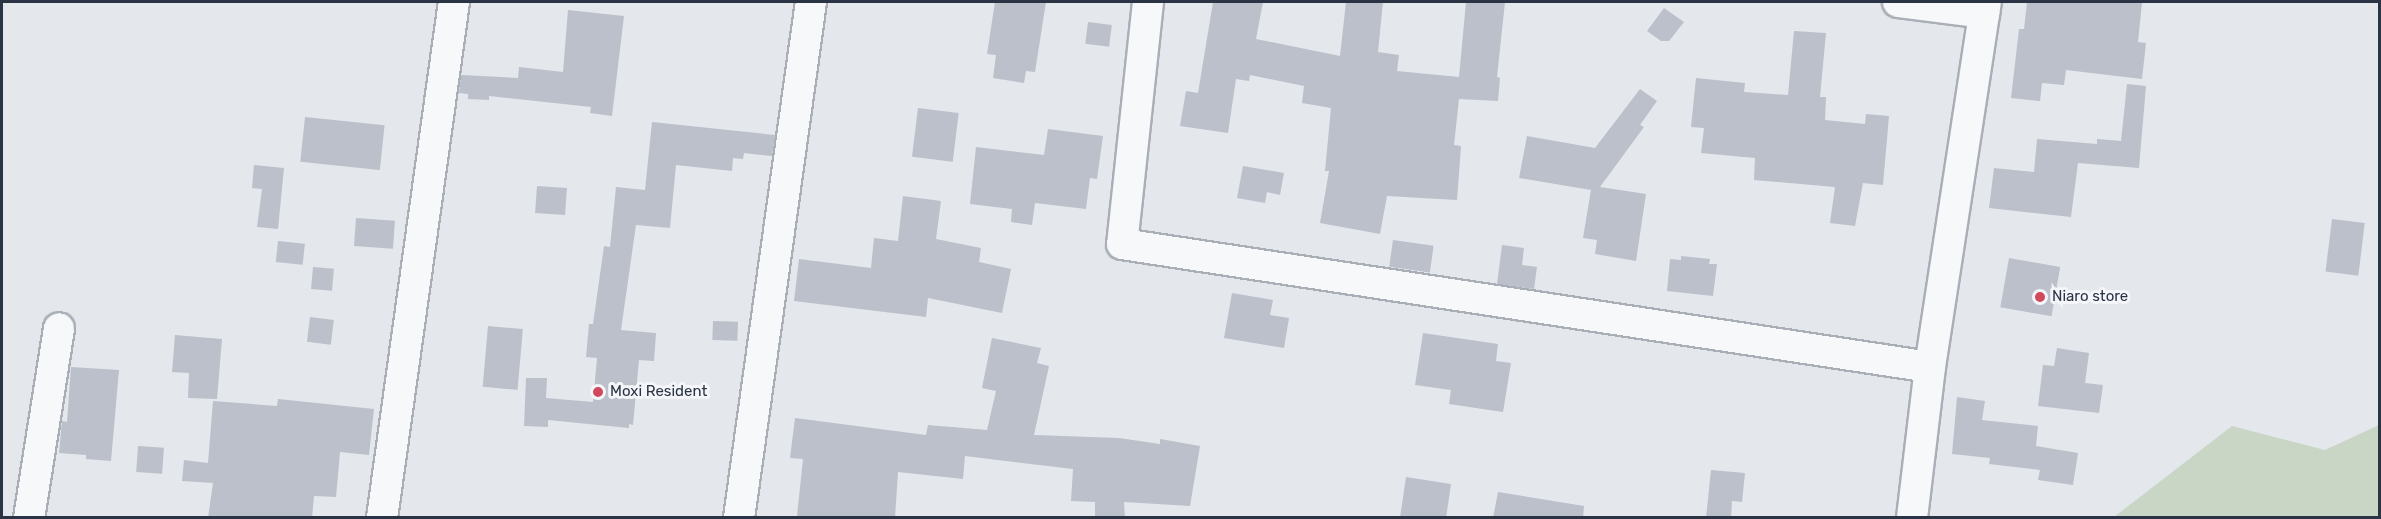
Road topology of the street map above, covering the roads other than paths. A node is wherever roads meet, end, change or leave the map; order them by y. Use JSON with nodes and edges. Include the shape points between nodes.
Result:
{"nodes":[{"id":1,"x":454,"y":2,"type":"edge"},
{"id":2,"x":811,"y":2,"type":"edge"},
{"id":3,"x":1148,"y":2,"type":"edge"},
{"id":4,"x":1898,"y":2,"type":"edge"},
{"id":5,"x":1985,"y":7,"type":"edge"},
{"id":6,"x":59,"y":328,"type":"dead end"},
{"id":7,"x":1930,"y":367,"type":"junction"},
{"id":8,"x":29,"y":518,"type":"edge"},
{"id":9,"x":382,"y":518,"type":"edge"},
{"id":10,"x":739,"y":518,"type":"edge"},
{"id":11,"x":1912,"y":518,"type":"edge"}],
"edges":[{"from":1,"to":9,"type":"street"},
{"from":2,"to":10,"type":"street"},
{"from":3,"to":7,"type":"street","via":[[1122,244]]},
{"from":4,"to":5,"type":"street"},
{"from":5,"to":7,"type":"street"},
{"from":6,"to":8,"type":"street"},
{"from":7,"to":11,"type":"street"}]}
